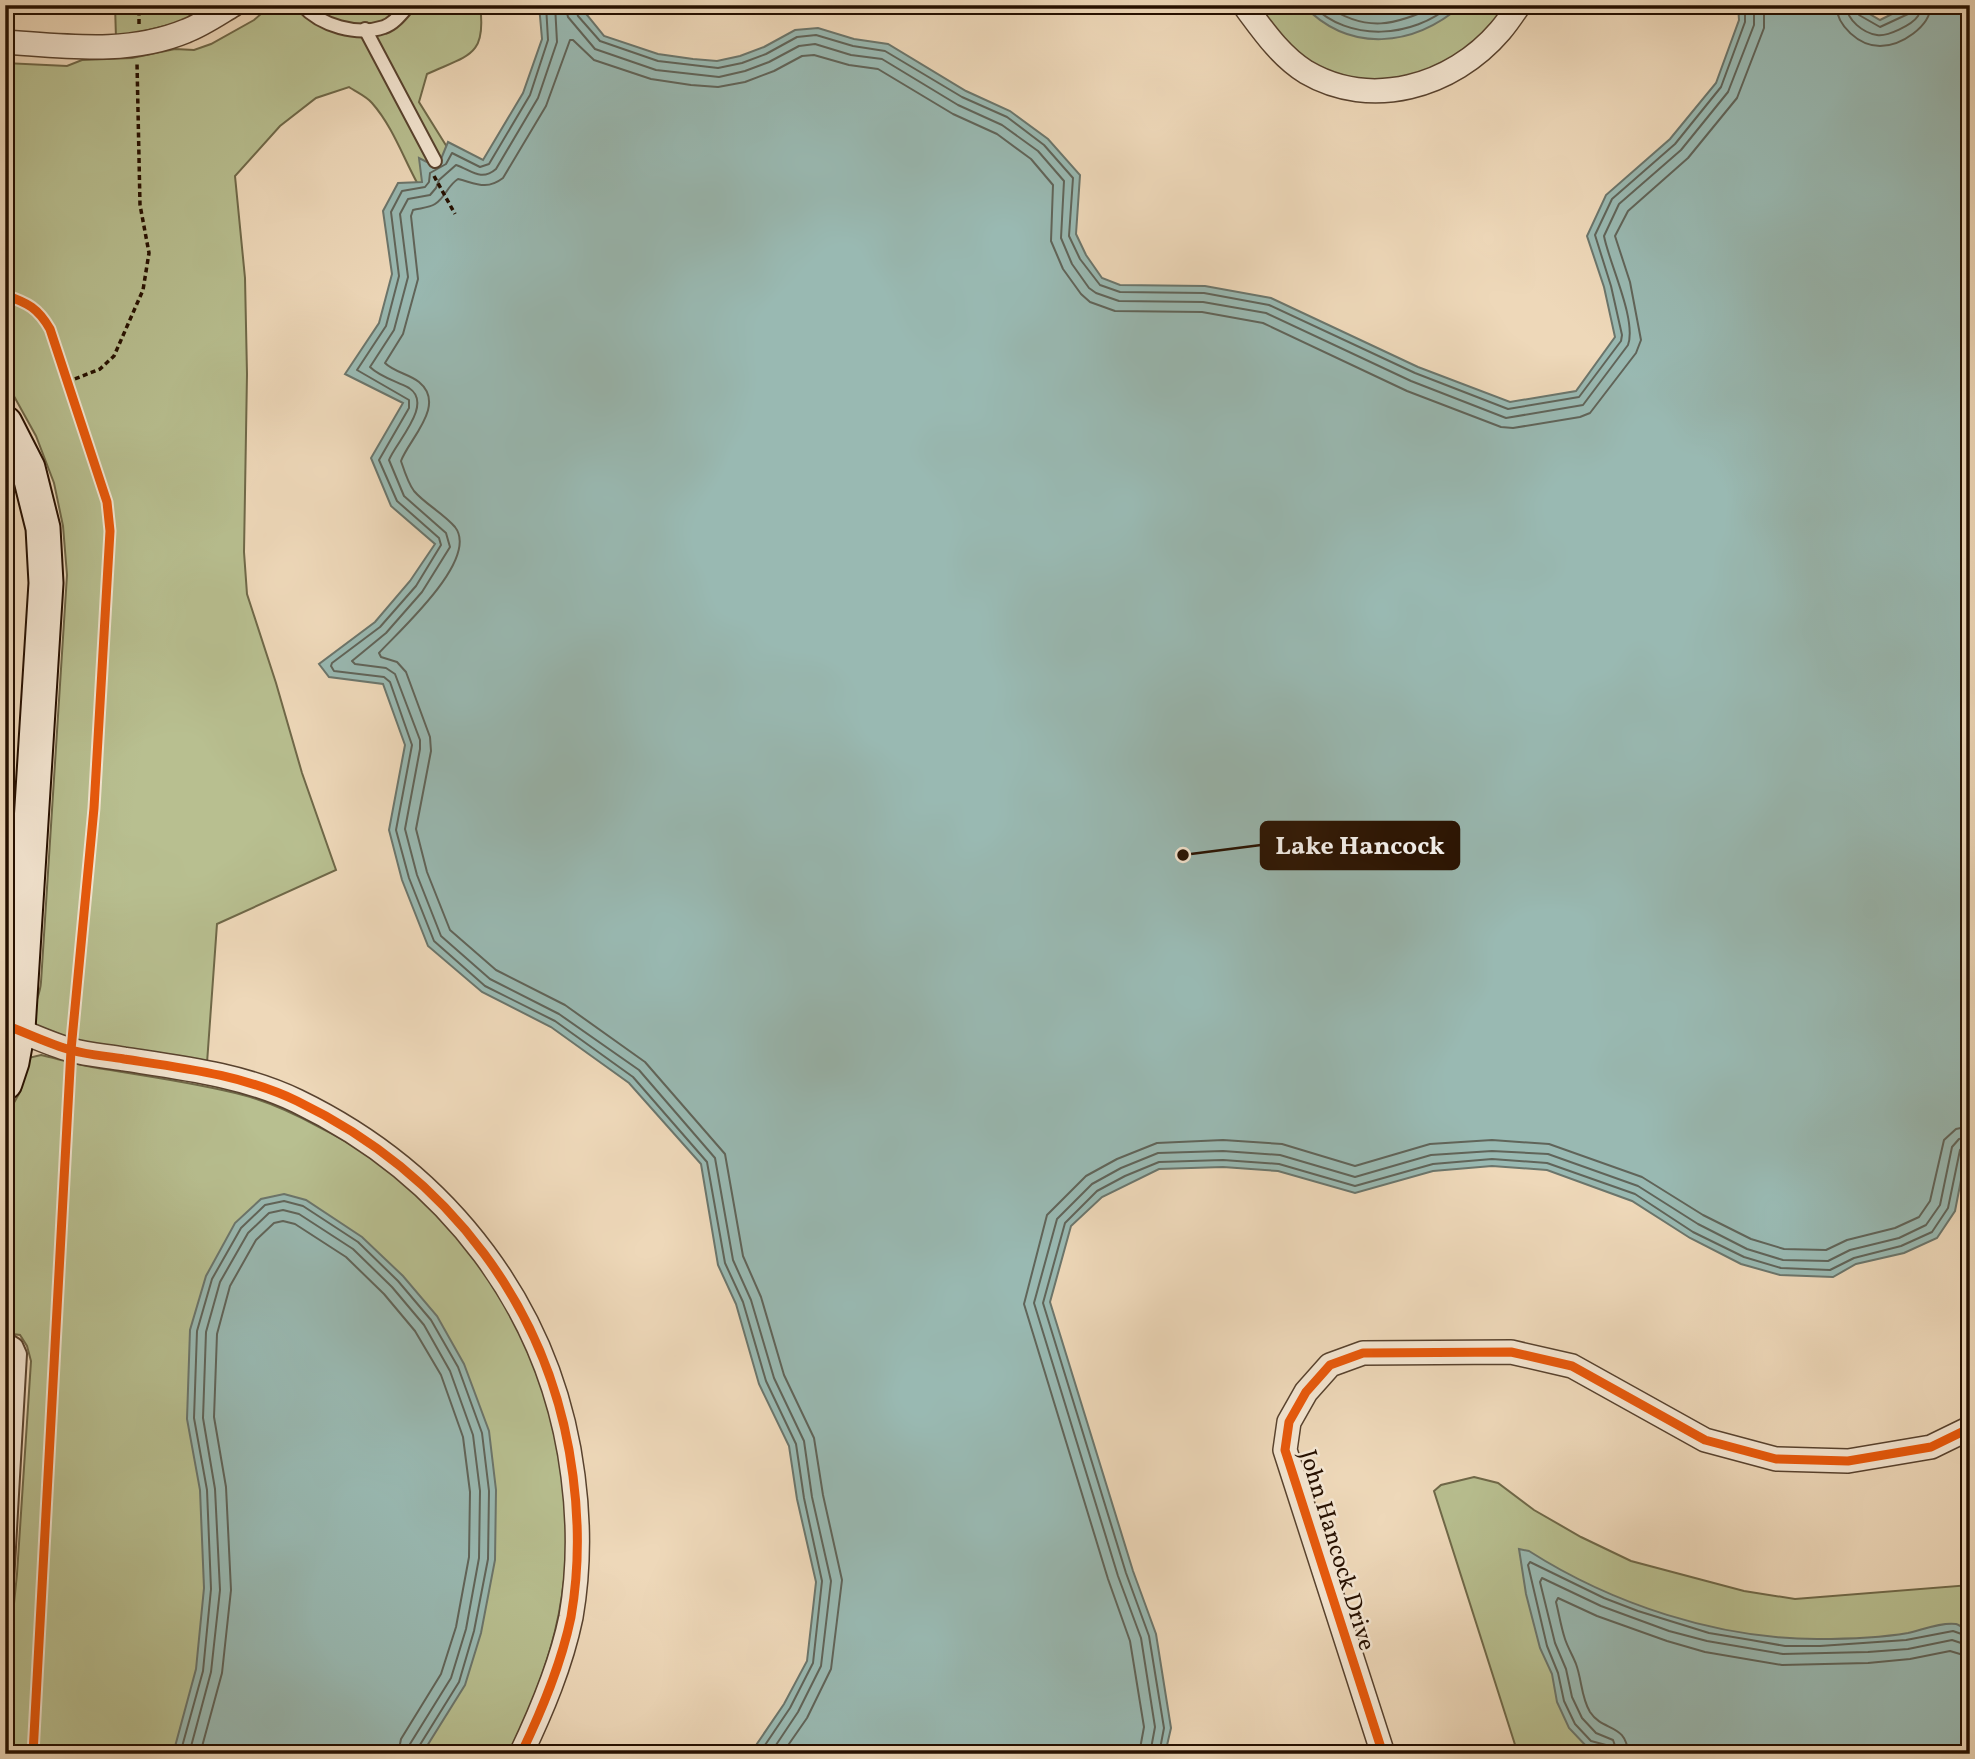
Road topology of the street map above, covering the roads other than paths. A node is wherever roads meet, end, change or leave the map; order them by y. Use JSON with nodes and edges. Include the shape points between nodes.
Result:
{"nodes":[{"id":1,"x":233,"y":5,"type":"edge"},
{"id":2,"x":302,"y":5,"type":"edge"},
{"id":3,"x":409,"y":5,"type":"edge"},
{"id":4,"x":1244,"y":5,"type":"edge"},
{"id":5,"x":1519,"y":5,"type":"edge"},
{"id":6,"x":365,"y":29,"type":"junction"},
{"id":7,"x":5,"y":42,"type":"edge"},
{"id":8,"x":435,"y":161,"type":"dead end"},
{"id":9,"x":5,"y":423,"type":"edge"},
{"id":10,"x":12,"y":1027,"type":"edge"},
{"id":11,"x":5,"y":1083,"type":"edge"},
{"id":12,"x":5,"y":1338,"type":"edge"},
{"id":13,"x":1970,"y":1429,"type":"edge"},
{"id":14,"x":5,"y":1617,"type":"edge"},
{"id":15,"x":522,"y":1754,"type":"edge"},
{"id":16,"x":1383,"y":1754,"type":"edge"}],
"edges":[{"from":1,"to":7,"type":"street","via":[[187,31],[138,45],[105,48]]},
{"from":2,"to":6,"type":"lane","via":[[323,22]]},
{"from":3,"to":6,"type":"lane","via":[[386,27]]},
{"from":4,"to":5,"type":"street","via":[[1285,56],[1304,71],[1330,84],[1385,92],[1444,75],[1499,32]]},
{"from":6,"to":8,"type":"lane"},
{"from":9,"to":10,"type":"street","via":[[28,468],[43,528],[46,583]]},
{"from":10,"to":11,"type":"street","via":[[12,1062]]},
{"from":10,"to":15,"type":"street","via":[[71,1050],[212,1073],[297,1101],[380,1149],[446,1209],[487,1255],[531,1329],[554,1388],[569,1444],[577,1506],[571,1616],[555,1675]]},
{"from":12,"to":14,"type":"lane","via":[[20,1354]]},
{"from":13,"to":16,"type":"street","name":"John Hancock Drive","via":[[1931,1447],[1848,1461],[1776,1459],[1705,1440],[1572,1366],[1511,1352],[1363,1353],[1330,1365],[1306,1392],[1289,1422],[1285,1450]]}]}
